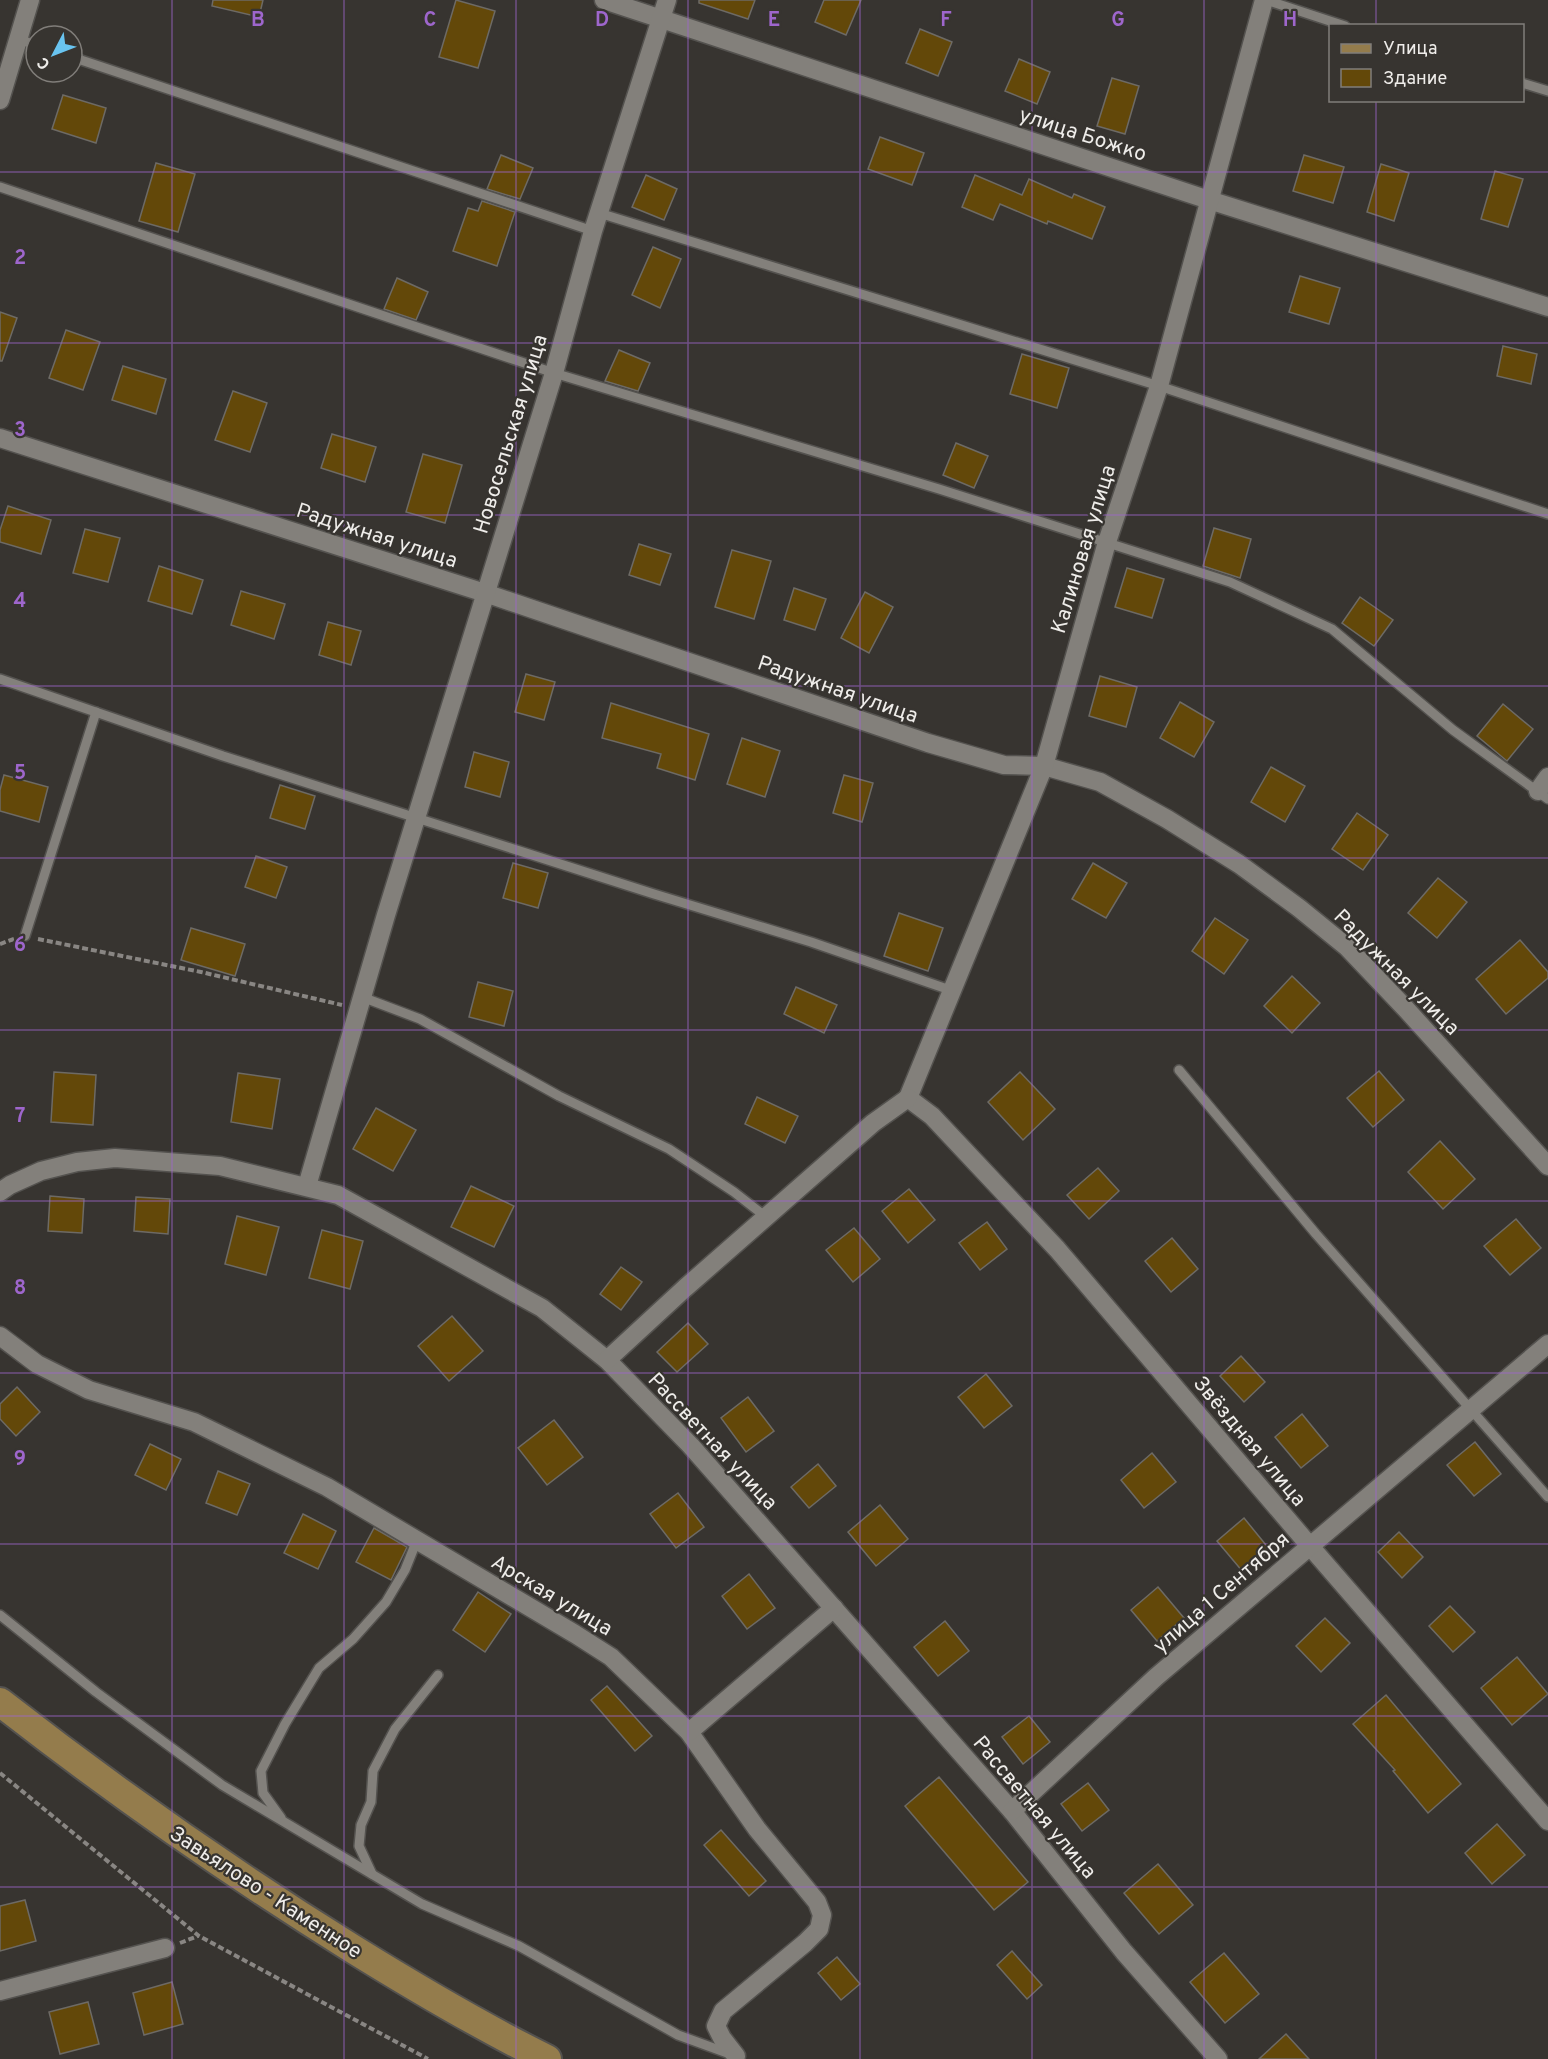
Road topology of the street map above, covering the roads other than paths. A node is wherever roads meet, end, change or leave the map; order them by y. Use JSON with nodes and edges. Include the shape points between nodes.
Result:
{"nodes":[{"id":1,"x":30,"y":0,"type":"edge"},
{"id":2,"x":604,"y":0,"type":"edge"},
{"id":3,"x":667,"y":0,"type":"edge"},
{"id":4,"x":1265,"y":0,"type":"edge"},
{"id":5,"x":661,"y":18,"type":"junction"},
{"id":6,"x":1339,"y":24,"type":"edge"},
{"id":7,"x":18,"y":39,"type":"junction"},
{"id":8,"x":24,"y":41,"type":"edge"},
{"id":9,"x":84,"y":61,"type":"edge"},
{"id":10,"x":1524,"y":84,"type":"edge"},
{"id":11,"x":1548,"y":92,"type":"edge"},
{"id":12,"x":1,"y":95,"type":"edge"},
{"id":13,"x":0,"y":187,"type":"edge"},
{"id":14,"x":1209,"y":200,"type":"junction"},
{"id":15,"x":599,"y":213,"type":"junction"},
{"id":16,"x":593,"y":231,"type":"junction"},
{"id":17,"x":1548,"y":307,"type":"edge"},
{"id":18,"x":554,"y":373,"type":"junction"},
{"id":19,"x":1159,"y":386,"type":"junction"},
{"id":20,"x":0,"y":438,"type":"edge"},
{"id":21,"x":1548,"y":514,"type":"edge"},
{"id":22,"x":1107,"y":542,"type":"junction"},
{"id":23,"x":485,"y":593,"type":"junction"},
{"id":24,"x":0,"y":679,"type":"edge"},
{"id":25,"x":96,"y":712,"type":"junction"},
{"id":26,"x":1044,"y":766,"type":"junction"},
{"id":27,"x":1545,"y":789,"type":"edge"},
{"id":28,"x":416,"y":817,"type":"junction"},
{"id":29,"x":25,"y":936,"type":"road end"},
{"id":30,"x":953,"y":991,"type":"junction"},
{"id":31,"x":361,"y":1002,"type":"junction"},
{"id":32,"x":1179,"y":1070,"type":"dead end"},
{"id":33,"x":908,"y":1098,"type":"junction"},
{"id":34,"x":1548,"y":1166,"type":"edge"},
{"id":35,"x":307,"y":1186,"type":"junction"},
{"id":36,"x":0,"y":1192,"type":"edge"},
{"id":37,"x":766,"y":1217,"type":"junction"},
{"id":38,"x":0,"y":1336,"type":"edge"},
{"id":39,"x":1548,"y":1344,"type":"edge"},
{"id":40,"x":607,"y":1360,"type":"junction"},
{"id":41,"x":1472,"y":1408,"type":"junction"},
{"id":42,"x":1548,"y":1497,"type":"edge"},
{"id":43,"x":417,"y":1540,"type":"junction"},
{"id":44,"x":1309,"y":1545,"type":"junction"},
{"id":45,"x":834,"y":1608,"type":"junction"},
{"id":46,"x":0,"y":1615,"type":"edge"},
{"id":47,"x":438,"y":1675,"type":"dead end"},
{"id":48,"x":0,"y":1702,"type":"edge"},
{"id":49,"x":689,"y":1732,"type":"junction"},
{"id":50,"x":1012,"y":1811,"type":"junction"},
{"id":51,"x":1548,"y":1821,"type":"edge"},
{"id":52,"x":285,"y":1822,"type":"junction"},
{"id":53,"x":372,"y":1874,"type":"junction"},
{"id":54,"x":165,"y":1948,"type":"dead end"},
{"id":55,"x":0,"y":1991,"type":"edge"},
{"id":56,"x":739,"y":2058,"type":"edge"},
{"id":57,"x":546,"y":2059,"type":"edge"},
{"id":58,"x":1218,"y":2059,"type":"edge"}],
"edges":[{"from":1,"to":7,"type":"street"},
{"from":2,"to":5,"type":"street","name":"улица Божко"},
{"from":3,"to":5,"type":"street","name":"Новосельская улица"},
{"from":4,"to":6,"type":"lane"},
{"from":4,"to":14,"type":"street","name":"Калиновая улица"},
{"from":5,"to":14,"type":"street","name":"улица Божко"},
{"from":5,"to":15,"type":"street","name":"Новосельская улица"},
{"from":7,"to":8,"type":"lane"},
{"from":7,"to":12,"type":"street"},
{"from":9,"to":16,"type":"lane"},
{"from":10,"to":11,"type":"lane"},
{"from":13,"to":18,"type":"lane"},
{"from":14,"to":17,"type":"street","name":"улица Божко"},
{"from":14,"to":19,"type":"street","name":"Калиновая улица"},
{"from":15,"to":16,"type":"street","name":"Новосельская улица"},
{"from":15,"to":19,"type":"lane"},
{"from":16,"to":18,"type":"street","name":"Новосельская улица"},
{"from":18,"to":22,"type":"lane"},
{"from":18,"to":23,"type":"street","name":"Новосельская улица"},
{"from":19,"to":21,"type":"lane"},
{"from":19,"to":22,"type":"street","name":"Калиновая улица"},
{"from":20,"to":23,"type":"street","name":"Радужная улица"},
{"from":22,"to":26,"type":"street","name":"Калиновая улица"},
{"from":22,"to":27,"type":"lane","via":[[1230,582],[1332,629],[1453,730]]},
{"from":23,"to":26,"type":"street","name":"Радужная улица","via":[[928,743],[1004,765]]},
{"from":23,"to":28,"type":"street","name":"Новосельская улица"},
{"from":24,"to":25,"type":"lane"},
{"from":25,"to":28,"type":"lane"},
{"from":25,"to":29,"type":"lane"},
{"from":26,"to":30,"type":"street","name":"Калиновая улица"},
{"from":26,"to":34,"type":"street","name":"Радужная улица","via":[[1100,782],[1167,819],[1299,908],[1354,955]]},
{"from":28,"to":30,"type":"lane"},
{"from":28,"to":31,"type":"street","name":"Новосельская улица"},
{"from":30,"to":33,"type":"street","name":"Калиновая улица"},
{"from":31,"to":35,"type":"street","name":"Новосельская улица"},
{"from":31,"to":37,"type":"lane","via":[[420,1019],[559,1096],[669,1149]]},
{"from":32,"to":41,"type":"lane","via":[[1316,1234]]},
{"from":33,"to":37,"type":"street","via":[[873,1123]]},
{"from":33,"to":44,"type":"street","name":"Звёздная улица","via":[[932,1116],[1057,1249]]},
{"from":35,"to":36,"type":"street","name":"Рассветная улица","via":[[220,1166],[115,1158],[41,1171]]},
{"from":35,"to":40,"type":"street","name":"Рассветная улица","via":[[339,1195],[542,1308]]},
{"from":37,"to":40,"type":"street"},
{"from":38,"to":43,"type":"street","name":"Арская улица","via":[[37,1364],[78,1385],[194,1422],[327,1487]]},
{"from":39,"to":41,"type":"street","name":"улица 1 Сентября"},
{"from":40,"to":45,"type":"street","name":"Рассветная улица","via":[[691,1446]]},
{"from":41,"to":42,"type":"lane"},
{"from":41,"to":44,"type":"street","name":"улица 1 Сентября"},
{"from":43,"to":49,"type":"street","name":"Арская улица","via":[[611,1657]]},
{"from":43,"to":52,"type":"lane","via":[[386,1602],[353,1639],[319,1668],[261,1771],[263,1793]]},
{"from":44,"to":50,"type":"street","name":"улица 1 Сентября","via":[[1156,1677]]},
{"from":44,"to":51,"type":"street","name":"Звёздная улица"},
{"from":45,"to":49,"type":"street"},
{"from":45,"to":50,"type":"street","name":"Рассветная улица"},
{"from":46,"to":52,"type":"lane","via":[[222,1785]]},
{"from":47,"to":53,"type":"lane","via":[[395,1729],[373,1771],[371,1802],[361,1825],[359,1846]]},
{"from":48,"to":57,"type":"main road","name":"Завьялово - Каменное","via":[[202,1852],[417,1988]]},
{"from":49,"to":56,"type":"street","name":"Арская улица","via":[[757,1829],[817,1902],[822,1916],[819,1929],[805,1943],[723,2011],[716,2026]]},
{"from":50,"to":58,"type":"street","name":"Рассветная улица","via":[[1124,1952]]},
{"from":52,"to":53,"type":"lane"},
{"from":53,"to":56,"type":"lane","via":[[422,1904],[519,1946],[678,2036]]},
{"from":54,"to":55,"type":"street"}]}
